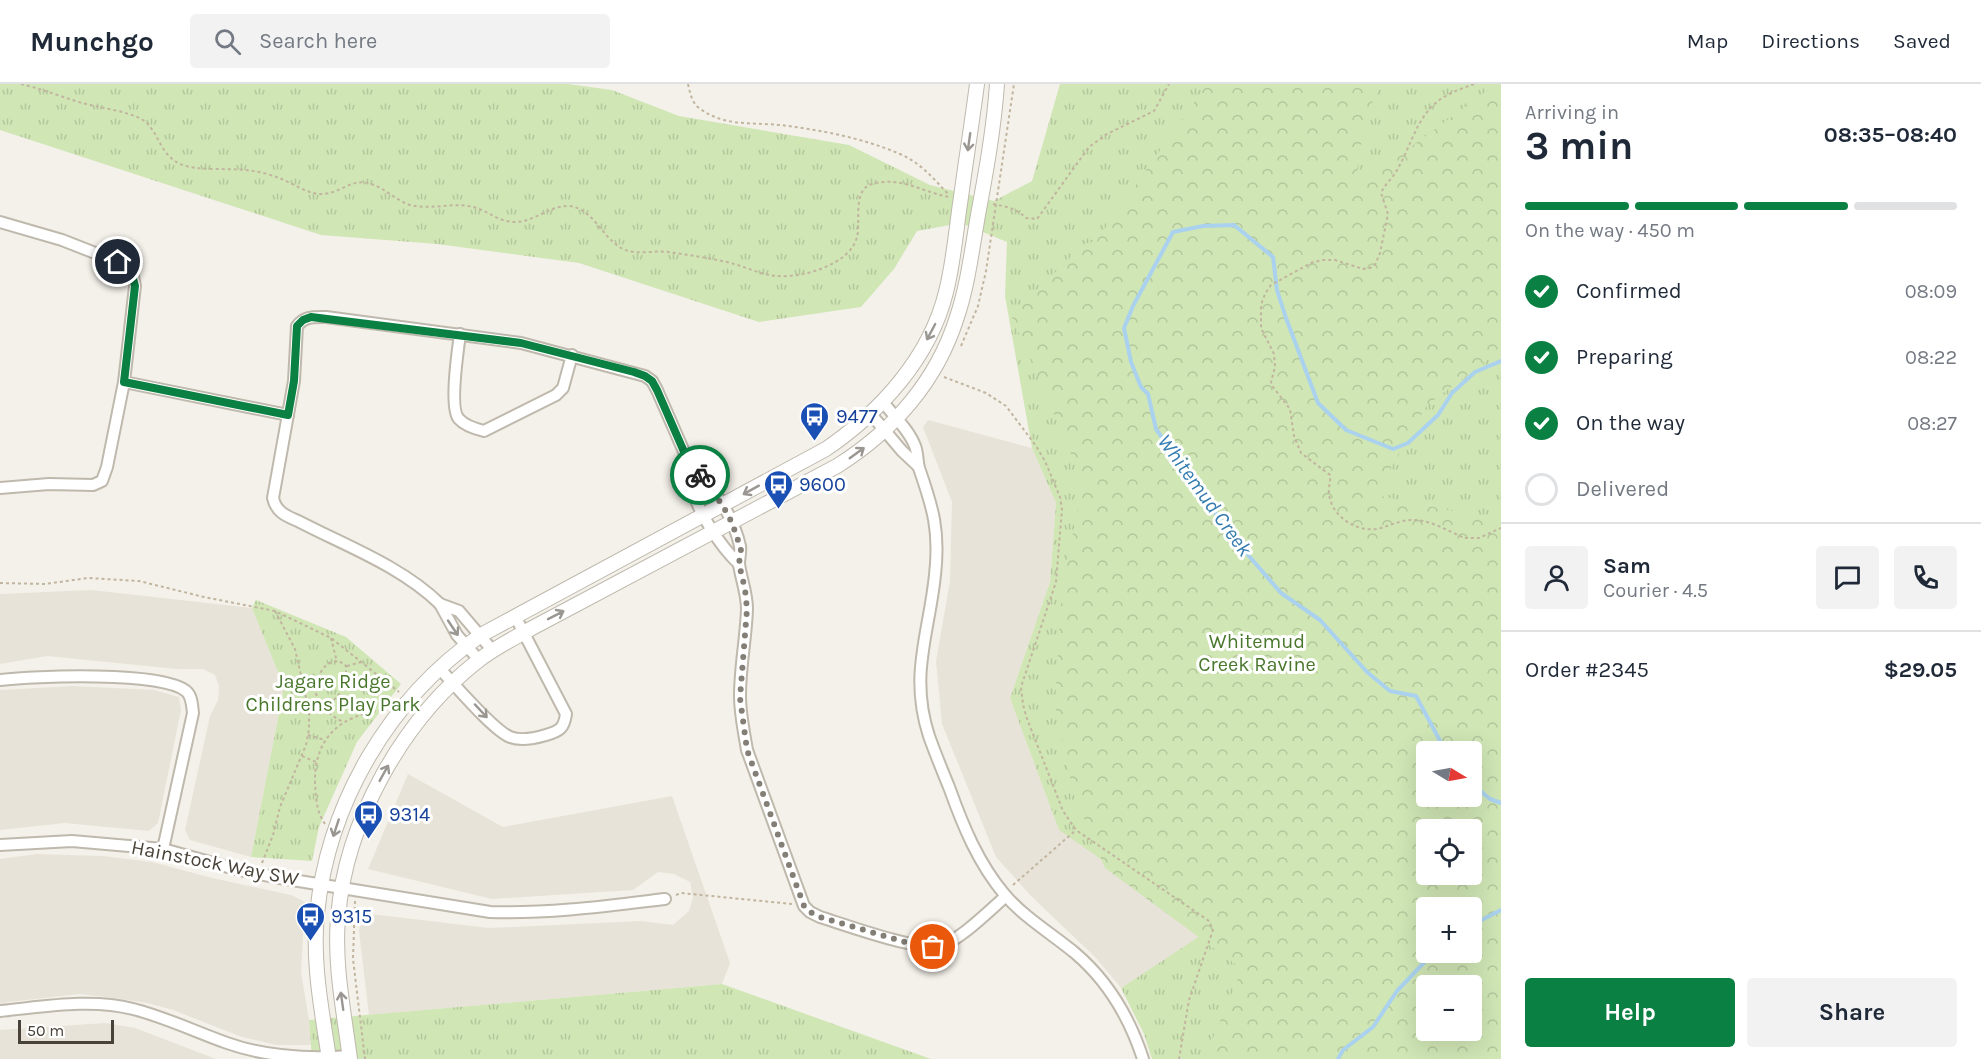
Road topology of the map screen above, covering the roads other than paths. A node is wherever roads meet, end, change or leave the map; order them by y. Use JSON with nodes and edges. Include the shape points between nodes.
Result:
{"nodes":[{"id":1,"x":977,"y":84,"type":"edge"},
{"id":2,"x":997,"y":84,"type":"edge"},
{"id":3,"x":0,"y":222,"type":"edge"},
{"id":4,"x":460,"y":334,"type":"junction"},
{"id":5,"x":572,"y":355,"type":"junction"},
{"id":6,"x":124,"y":382,"type":"junction"},
{"id":7,"x":882,"y":402,"type":"junction"},
{"id":8,"x":870,"y":413,"type":"junction"},
{"id":9,"x":288,"y":415,"type":"junction"},
{"id":10,"x":897,"y":419,"type":"junction"},
{"id":11,"x":885,"y":431,"type":"junction"},
{"id":12,"x":918,"y":466,"type":"junction"},
{"id":13,"x":692,"y":470,"type":"junction"},
{"id":14,"x":0,"y":488,"type":"edge"},
{"id":15,"x":723,"y":506,"type":"junction"},
{"id":16,"x":704,"y":516,"type":"junction"},
{"id":17,"x":732,"y":523,"type":"junction"},
{"id":18,"x":715,"y":532,"type":"junction"},
{"id":19,"x":739,"y":564,"type":"junction"},
{"id":20,"x":440,"y":604,"type":"junction"},
{"id":21,"x":515,"y":616,"type":"junction"},
{"id":22,"x":523,"y":633,"type":"junction"},
{"id":23,"x":481,"y":635,"type":"junction"},
{"id":24,"x":465,"y":646,"type":"junction"},
{"id":25,"x":493,"y":651,"type":"junction"},
{"id":26,"x":479,"y":660,"type":"junction"},
{"id":27,"x":440,"y":669,"type":"junction"},
{"id":28,"x":0,"y":680,"type":"edge"},
{"id":29,"x":454,"y":683,"type":"junction"},
{"id":30,"x":0,"y":845,"type":"edge"},
{"id":31,"x":163,"y":849,"type":"junction"},
{"id":32,"x":323,"y":884,"type":"junction"},
{"id":33,"x":349,"y":889,"type":"junction"},
{"id":34,"x":1005,"y":895,"type":"junction"},
{"id":35,"x":665,"y":899,"type":"road end"},
{"id":36,"x":0,"y":1011,"type":"edge"},
{"id":37,"x":350,"y":1057,"type":"edge"},
{"id":38,"x":329,"y":1058,"type":"edge"},
{"id":39,"x":1143,"y":1059,"type":"edge"}],
"edges":[{"from":1,"to":7,"type":"street","one_way":true,"via":[[946,295],[908,372]]},
{"from":2,"to":10,"type":"street","via":[[965,289],[933,372]]},
{"from":3,"to":6,"type":"street","via":[[62,240],[128,268],[135,286]]},
{"from":4,"to":5,"type":"street"},
{"from":4,"to":5,"type":"street","via":[[455,413],[466,424],[484,431],[556,395],[566,381]]},
{"from":4,"to":9,"type":"street","via":[[326,317],[303,320],[297,326]]},
{"from":5,"to":13,"type":"street","via":[[652,381]]},
{"from":6,"to":9,"type":"street"},
{"from":6,"to":14,"type":"street","via":[[102,481],[93,485]]},
{"from":7,"to":8,"type":"street"},
{"from":7,"to":10,"type":"street"},
{"from":8,"to":11,"type":"street"},
{"from":8,"to":15,"type":"street","one_way":true,"via":[[826,449]]},
{"from":9,"to":20,"type":"street","via":[[273,498],[275,506],[286,516],[408,579]]},
{"from":10,"to":11,"type":"street"},
{"from":10,"to":12,"type":"street","via":[[915,446]]},
{"from":11,"to":12,"type":"street"},
{"from":17,"to":11,"type":"street","one_way":true,"via":[[837,466]]},
{"from":12,"to":34,"type":"street","via":[[932,504],[937,542],[920,665],[924,717],[967,835]]},
{"from":13,"to":15,"type":"street","via":[[703,478]]},
{"from":13,"to":16,"type":"street","via":[[692,484]]},
{"from":15,"to":16,"type":"street"},
{"from":15,"to":17,"type":"street"},
{"from":16,"to":18,"type":"street"},
{"from":16,"to":21,"type":"street"},
{"from":17,"to":18,"type":"street"},
{"from":17,"to":19,"type":"street","via":[[741,549]]},
{"from":18,"to":19,"type":"street"},
{"from":22,"to":18,"type":"street","one_way":true},
{"from":19,"to":34,"type":"street","via":[[747,609],[740,698],[747,750],[804,906],[820,917],[933,947],[955,939]]},
{"from":20,"to":23,"type":"street","via":[[459,611]]},
{"from":20,"to":24,"type":"street","one_way":true},
{"from":21,"to":22,"type":"street"},
{"from":21,"to":23,"type":"street"},
{"from":22,"to":25,"type":"street"},
{"from":29,"to":22,"type":"street","one_way":true,"via":[[499,731],[512,738],[526,739],[559,731],[566,714]]},
{"from":23,"to":24,"type":"street"},
{"from":23,"to":25,"type":"street"},
{"from":24,"to":26,"type":"street"},
{"from":24,"to":27,"type":"street"},
{"from":25,"to":26,"type":"street"},
{"from":26,"to":29,"type":"street"},
{"from":27,"to":29,"type":"street"},
{"from":27,"to":32,"type":"street","one_way":true,"via":[[376,743],[340,816]]},
{"from":28,"to":31,"type":"street","via":[[108,677],[166,683],[187,692],[193,713]]},
{"from":33,"to":29,"type":"street","one_way":true,"via":[[354,840],[377,785],[421,719]]},
{"from":30,"to":31,"type":"street","name":"Hainstock Way SW","via":[[72,841]]},
{"from":31,"to":32,"type":"street","name":"Hainstock Way SW","via":[[258,874]]},
{"from":32,"to":33,"type":"street","name":"Hainstock Way SW"},
{"from":32,"to":38,"type":"street","via":[[317,913],[317,982]]},
{"from":33,"to":35,"type":"street","name":"Hainstock Way SW","via":[[515,913]]},
{"from":37,"to":33,"type":"street","one_way":true,"via":[[338,969],[338,917]]},
{"from":34,"to":39,"type":"street","via":[[1100,978],[1125,1015]]},
{"from":36,"to":38,"type":"street","via":[[105,1004],[155,1015],[249,1049]]},
{"from":37,"to":38,"type":"street"}]}
